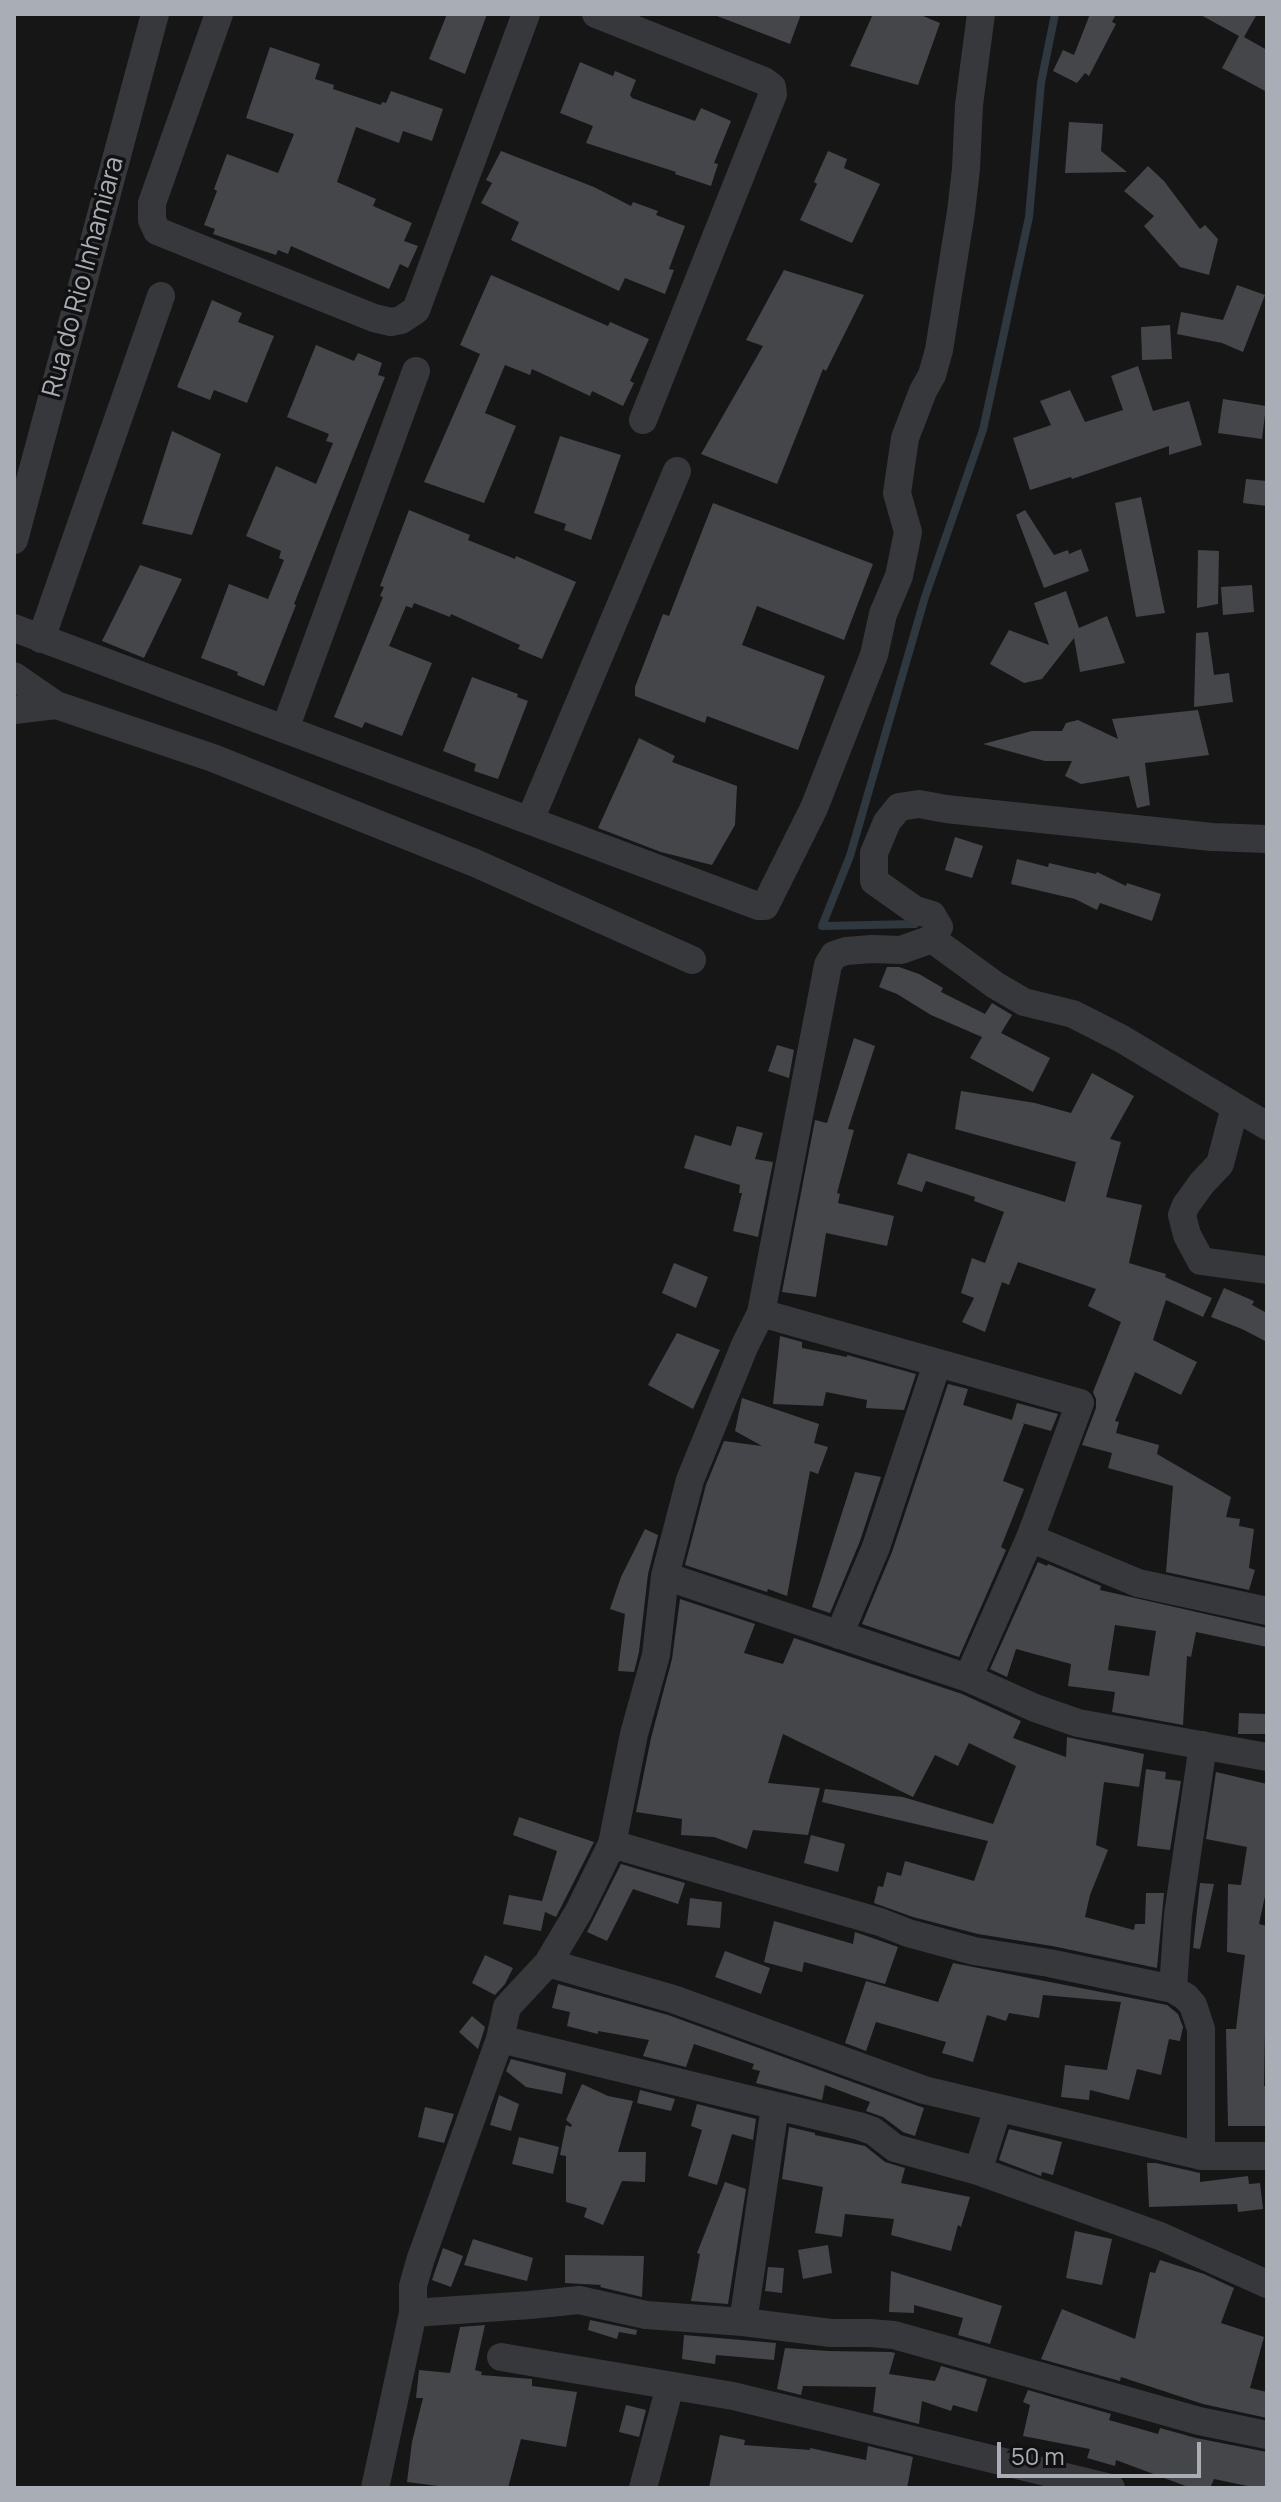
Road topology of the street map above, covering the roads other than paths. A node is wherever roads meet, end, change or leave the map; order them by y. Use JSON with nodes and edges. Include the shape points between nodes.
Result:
{"nodes":[{"id":1,"x":155,"y":14,"type":"edge"},
{"id":2,"x":219,"y":14,"type":"edge"},
{"id":3,"x":526,"y":14,"type":"edge"},
{"id":4,"x":596,"y":14,"type":"edge"},
{"id":5,"x":981,"y":14,"type":"edge"},
{"id":6,"x":161,"y":296,"type":"dead end"},
{"id":7,"x":416,"y":371,"type":"dead end"},
{"id":8,"x":643,"y":420,"type":"dead end"},
{"id":9,"x":677,"y":471,"type":"dead end"},
{"id":10,"x":14,"y":540,"type":"edge"},
{"id":11,"x":14,"y":628,"type":"edge"},
{"id":12,"x":41,"y":639,"type":"junction"},
{"id":13,"x":14,"y":676,"type":"edge"},
{"id":14,"x":56,"y":705,"type":"junction"},
{"id":15,"x":14,"y":710,"type":"edge"},
{"id":16,"x":285,"y":729,"type":"junction"},
{"id":17,"x":530,"y":820,"type":"junction"},
{"id":18,"x":1267,"y":839,"type":"edge"},
{"id":19,"x":932,"y":939,"type":"junction"},
{"id":20,"x":692,"y":960,"type":"dead end"},
{"id":21,"x":1235,"y":1107,"type":"junction"},
{"id":22,"x":1267,"y":1126,"type":"edge"},
{"id":23,"x":1259,"y":1269,"type":"edge"},
{"id":24,"x":1267,"y":1293,"type":"edge"},
{"id":25,"x":761,"y":1313,"type":"junction"},
{"id":26,"x":937,"y":1364,"type":"junction"},
{"id":27,"x":1030,"y":1538,"type":"junction"},
{"id":28,"x":665,"y":1576,"type":"junction"},
{"id":29,"x":1267,"y":1611,"type":"edge"},
{"id":30,"x":839,"y":1635,"type":"junction"},
{"id":31,"x":968,"y":1678,"type":"junction"},
{"id":32,"x":1203,"y":1745,"type":"junction"},
{"id":33,"x":1267,"y":1757,"type":"edge"},
{"id":34,"x":612,"y":1844,"type":"junction"},
{"id":35,"x":548,"y":1963,"type":"junction"},
{"id":36,"x":1173,"y":1989,"type":"junction"},
{"id":37,"x":500,"y":2039,"type":"junction"},
{"id":38,"x":775,"y":2107,"type":"junction"},
{"id":39,"x":998,"y":2108,"type":"junction"},
{"id":40,"x":1201,"y":2156,"type":"junction"},
{"id":41,"x":1267,"y":2156,"type":"edge"},
{"id":42,"x":978,"y":2171,"type":"junction"},
{"id":43,"x":1267,"y":2284,"type":"edge"},
{"id":44,"x":413,"y":2313,"type":"junction"},
{"id":45,"x":743,"y":2322,"type":"junction"},
{"id":46,"x":501,"y":2357,"type":"dead end"},
{"id":47,"x":670,"y":2386,"type":"junction"},
{"id":48,"x":1267,"y":2435,"type":"edge"},
{"id":49,"x":375,"y":2488,"type":"edge"},
{"id":50,"x":643,"y":2488,"type":"edge"},
{"id":51,"x":1111,"y":2488,"type":"edge"}],
"edges":[{"from":1,"to":10,"type":"street","name":"Rua do Rio Inhamiara"},
{"from":2,"to":3,"type":"street","via":[[152,203],[157,231],[391,322],[416,310]]},
{"from":4,"to":8,"type":"street","via":[[764,81],[773,94]]},
{"from":5,"to":17,"type":"street","via":[[961,212],[939,350],[905,438],[899,479],[897,493],[908,532],[899,576],[814,808],[765,906]]},
{"from":6,"to":12,"type":"street"},
{"from":7,"to":16,"type":"street"},
{"from":9,"to":17,"type":"street"},
{"from":11,"to":12,"type":"street"},
{"from":12,"to":16,"type":"street"},
{"from":13,"to":14,"type":"street"},
{"from":14,"to":15,"type":"street"},
{"from":14,"to":20,"type":"street","via":[[213,758],[475,863]]},
{"from":16,"to":17,"type":"street"},
{"from":18,"to":19,"type":"street","via":[[919,804],[899,807],[874,853],[874,881],[915,910],[932,915],[939,927]]},
{"from":19,"to":21,"type":"street","via":[[1024,1002],[1073,1014]]},
{"from":19,"to":25,"type":"street","via":[[901,950],[846,951],[834,955],[828,965]]},
{"from":21,"to":22,"type":"street"},
{"from":21,"to":23,"type":"street","via":[[1220,1164],[1182,1215],[1201,1261]]},
{"from":23,"to":24,"type":"street"},
{"from":25,"to":26,"type":"street"},
{"from":25,"to":28,"type":"street","via":[[690,1480]]},
{"from":26,"to":27,"type":"street","via":[[1080,1403]]},
{"from":26,"to":30,"type":"street","via":[[876,1547]]},
{"from":27,"to":29,"type":"street","via":[[1138,1583]]},
{"from":27,"to":31,"type":"street"},
{"from":28,"to":30,"type":"street"},
{"from":28,"to":34,"type":"street","via":[[656,1655]]},
{"from":30,"to":31,"type":"street"},
{"from":31,"to":32,"type":"street","via":[[1078,1723]]},
{"from":32,"to":33,"type":"street"},
{"from":32,"to":36,"type":"street","via":[[1178,1915]]},
{"from":34,"to":35,"type":"street"},
{"from":34,"to":36,"type":"street","via":[[974,1951]]},
{"from":35,"to":37,"type":"street","via":[[507,2007]]},
{"from":35,"to":39,"type":"street","via":[[673,1999],[924,2090]]},
{"from":36,"to":40,"type":"street","via":[[1193,2005],[1201,2029]]},
{"from":37,"to":38,"type":"street"},
{"from":37,"to":44,"type":"street","via":[[420,2261]]},
{"from":38,"to":42,"type":"street","via":[[859,2126],[895,2148]]},
{"from":38,"to":45,"type":"street"},
{"from":39,"to":40,"type":"street"},
{"from":39,"to":42,"type":"street"},
{"from":40,"to":41,"type":"street"},
{"from":42,"to":43,"type":"street","via":[[1160,2236]]},
{"from":44,"to":45,"type":"street","via":[[579,2300],[646,2315]]},
{"from":44,"to":49,"type":"street"},
{"from":45,"to":48,"type":"street","via":[[894,2335],[1199,2421]]},
{"from":46,"to":47,"type":"street"},
{"from":47,"to":50,"type":"street"},
{"from":47,"to":51,"type":"street","via":[[733,2396]]}]}
